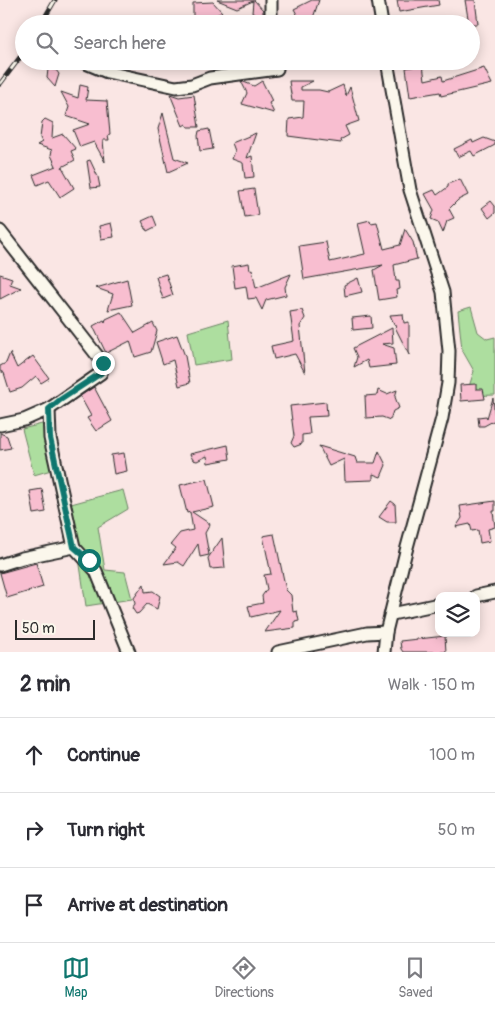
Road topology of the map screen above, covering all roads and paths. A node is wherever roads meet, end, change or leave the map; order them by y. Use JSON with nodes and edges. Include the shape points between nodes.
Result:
{"nodes":[{"id":1,"x":271,"y":0,"type":"edge"},
{"id":2,"x":378,"y":0,"type":"edge"},
{"id":3,"x":271,"y":15,"type":"edge"},
{"id":4,"x":380,"y":15,"type":"edge"},
{"id":5,"x":102,"y":70,"type":"edge"},
{"id":6,"x":270,"y":70,"type":"edge"},
{"id":7,"x":389,"y":70,"type":"edge"},
{"id":8,"x":0,"y":231,"type":"edge"},
{"id":9,"x":49,"y":409,"type":"junction"},
{"id":10,"x":0,"y":425,"type":"edge"},
{"id":11,"x":74,"y":547,"type":"junction"},
{"id":12,"x":0,"y":566,"type":"edge"},
{"id":13,"x":495,"y":592,"type":"edge"},
{"id":14,"x":480,"y":595,"type":"edge"},
{"id":15,"x":435,"y":605,"type":"edge"},
{"id":16,"x":392,"y":614,"type":"junction"},
{"id":17,"x":386,"y":632,"type":"junction"},
{"id":18,"x":129,"y":652,"type":"edge"},
{"id":19,"x":278,"y":652,"type":"edge"},
{"id":20,"x":384,"y":652,"type":"edge"}],
"edges":[{"from":1,"to":3,"type":"street"},
{"from":2,"to":4,"type":"street"},
{"from":5,"to":6,"type":"street","via":[[176,87],[210,78]]},
{"from":7,"to":16,"type":"street","via":[[410,190],[443,292],[449,351],[442,418]]},
{"from":8,"to":9,"type":"street","via":[[103,363],[101,373]]},
{"from":9,"to":10,"type":"street","via":[[24,420]]},
{"from":9,"to":11,"type":"street","via":[[50,438]]},
{"from":11,"to":12,"type":"street"},
{"from":11,"to":18,"type":"street","via":[[96,571]]},
{"from":13,"to":14,"type":"street"},
{"from":15,"to":16,"type":"street"},
{"from":16,"to":17,"type":"street"},
{"from":17,"to":19,"type":"street"},
{"from":17,"to":20,"type":"street"}]}
